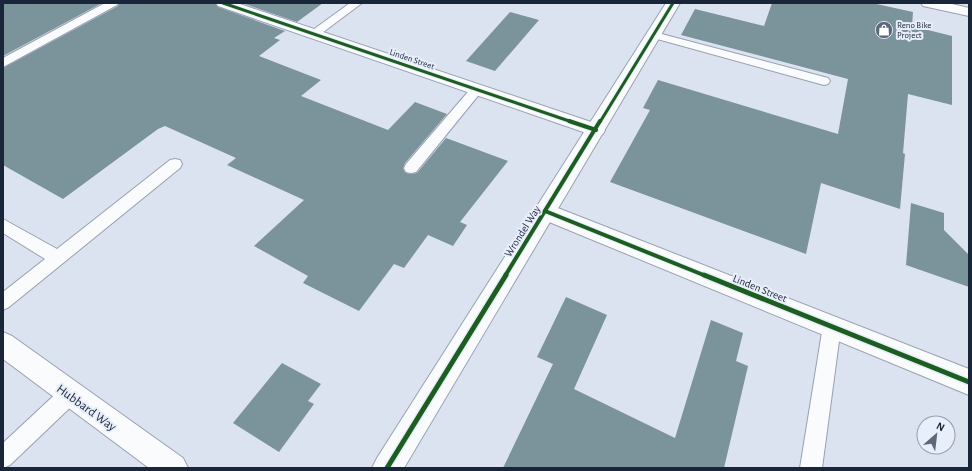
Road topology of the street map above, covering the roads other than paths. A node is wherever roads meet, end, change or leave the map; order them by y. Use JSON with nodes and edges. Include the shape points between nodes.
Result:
{"nodes":[{"id":1,"x":114,"y":3,"type":"edge"},
{"id":2,"x":223,"y":3,"type":"edge"},
{"id":3,"x":357,"y":3,"type":"edge"},
{"id":4,"x":673,"y":3,"type":"edge"},
{"id":5,"x":928,"y":3,"type":"edge"},
{"id":6,"x":969,"y":12,"type":"edge"},
{"id":7,"x":314,"y":34,"type":"junction"},
{"id":8,"x":654,"y":35,"type":"junction"},
{"id":9,"x":3,"y":63,"type":"edge"},
{"id":10,"x":824,"y":81,"type":"dead end"},
{"id":11,"x":477,"y":89,"type":"junction"},
{"id":12,"x":596,"y":130,"type":"junction"},
{"id":13,"x":176,"y":164,"type":"dead end"},
{"id":14,"x":411,"y":168,"type":"dead end"},
{"id":15,"x":545,"y":211,"type":"junction"},
{"id":16,"x":3,"y":225,"type":"edge"},
{"id":17,"x":58,"y":258,"type":"junction"},
{"id":18,"x":3,"y":302,"type":"edge"},
{"id":19,"x":832,"y":326,"type":"junction"},
{"id":20,"x":3,"y":344,"type":"edge"},
{"id":21,"x":969,"y":382,"type":"edge"},
{"id":22,"x":70,"y":394,"type":"junction"},
{"id":23,"x":3,"y":458,"type":"edge"},
{"id":24,"x":172,"y":468,"type":"edge"},
{"id":25,"x":386,"y":468,"type":"edge"},
{"id":26,"x":811,"y":468,"type":"edge"}],
"edges":[{"from":1,"to":9,"type":"lane"},
{"from":2,"to":7,"type":"street","name":"Linden Street"},
{"from":3,"to":7,"type":"lane"},
{"from":4,"to":8,"type":"street","name":"Wrondel Way"},
{"from":5,"to":6,"type":"street"},
{"from":7,"to":11,"type":"street","name":"Linden Street"},
{"from":8,"to":10,"type":"lane"},
{"from":8,"to":12,"type":"street","name":"Wrondel Way"},
{"from":11,"to":12,"type":"street","name":"Linden Street"},
{"from":11,"to":14,"type":"lane"},
{"from":12,"to":15,"type":"street","name":"Wrondel Way"},
{"from":13,"to":17,"type":"lane"},
{"from":15,"to":19,"type":"street","name":"Linden Street"},
{"from":15,"to":25,"type":"street","name":"Wrondel Way"},
{"from":16,"to":17,"type":"lane"},
{"from":17,"to":18,"type":"lane"},
{"from":19,"to":21,"type":"street","name":"Linden Street"},
{"from":19,"to":26,"type":"lane"},
{"from":20,"to":22,"type":"street","name":"Hubbard Way"},
{"from":22,"to":23,"type":"lane"},
{"from":22,"to":24,"type":"street","name":"Hubbard Way"}]}
